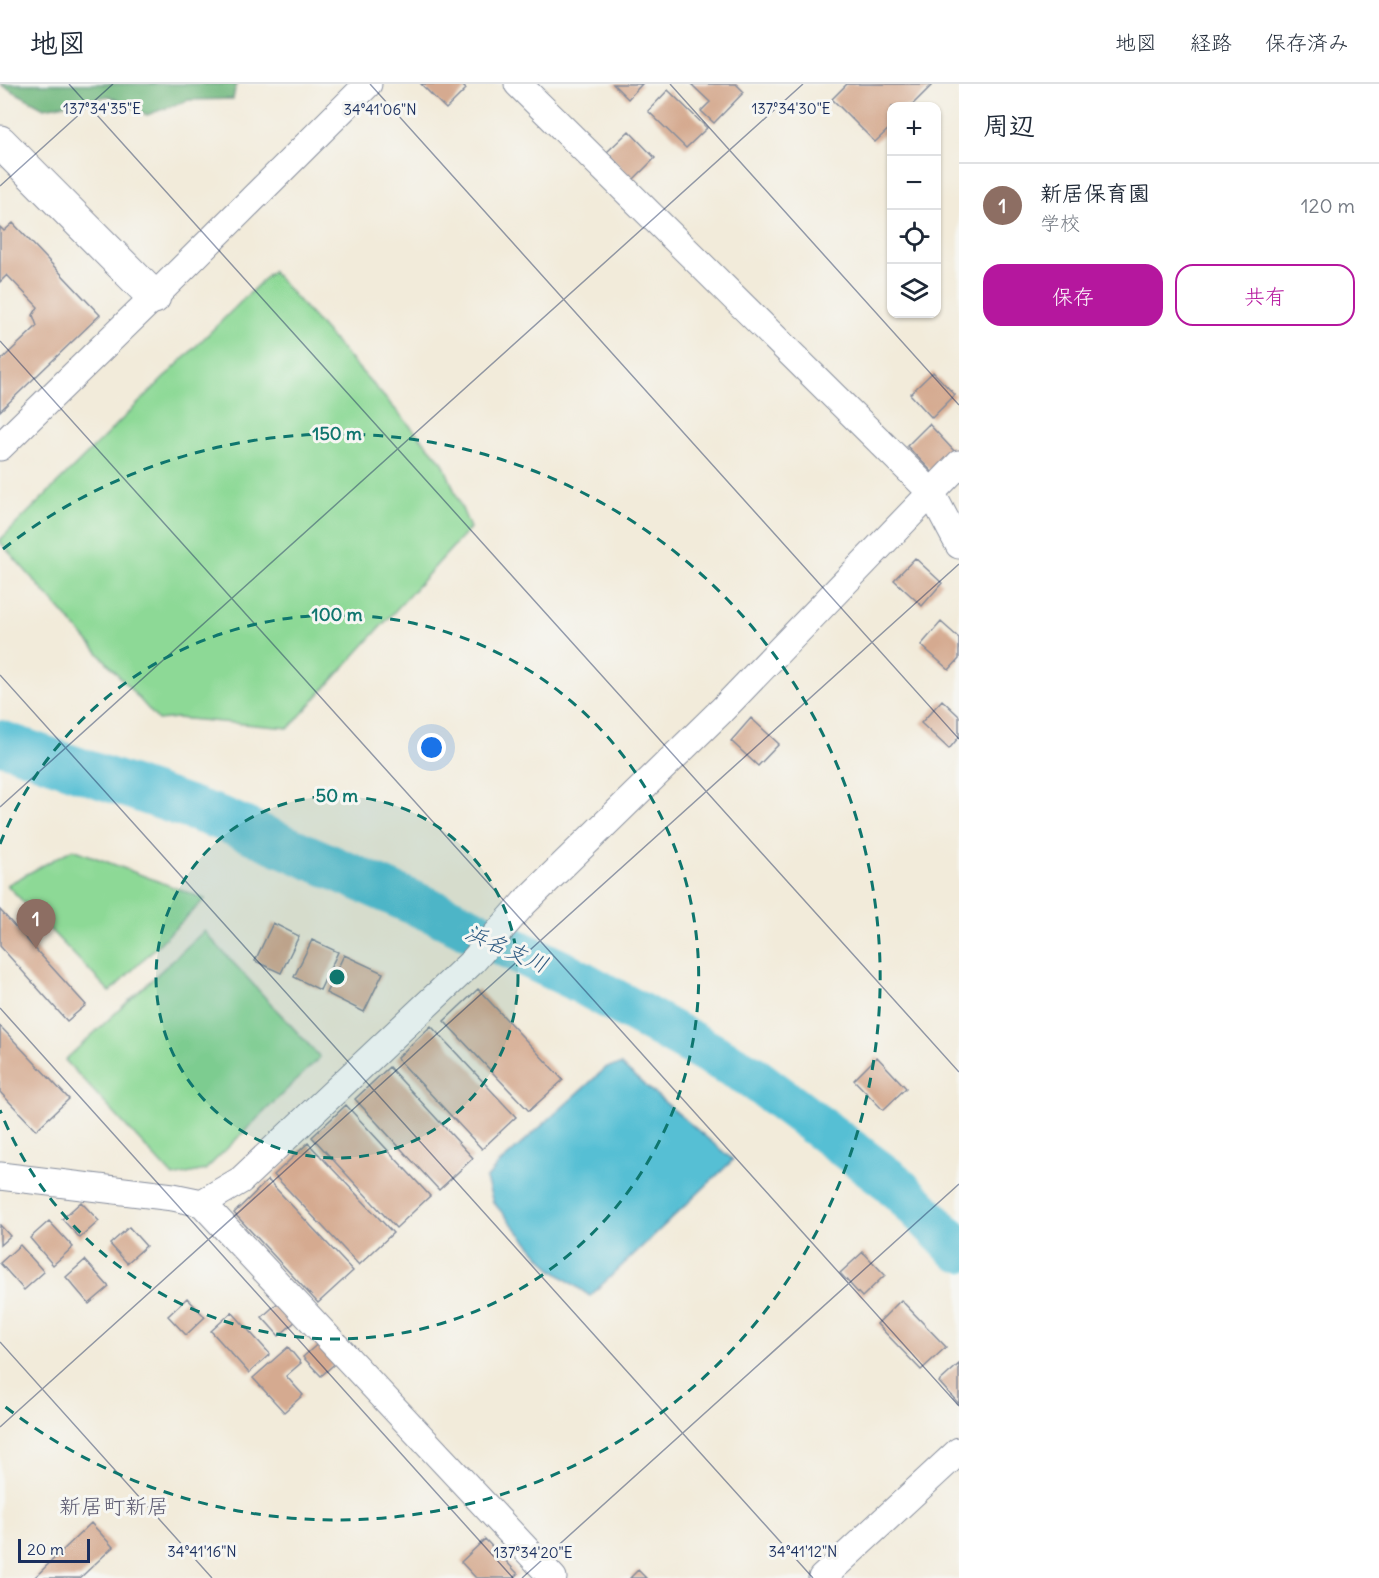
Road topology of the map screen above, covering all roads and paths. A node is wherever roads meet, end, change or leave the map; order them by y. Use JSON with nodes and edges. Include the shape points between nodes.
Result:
{"nodes":[{"id":1,"x":368,"y":84,"type":"edge"},
{"id":2,"x":518,"y":84,"type":"edge"},
{"id":3,"x":0,"y":142,"type":"edge"},
{"id":4,"x":154,"y":297,"type":"junction"},
{"id":5,"x":0,"y":447,"type":"edge"},
{"id":6,"x":959,"y":464,"type":"edge"},
{"id":7,"x":931,"y":492,"type":"junction"},
{"id":8,"x":959,"y":545,"type":"edge"},
{"id":9,"x":0,"y":1176,"type":"edge"},
{"id":10,"x":202,"y":1203,"type":"junction"},
{"id":11,"x":959,"y":1451,"type":"edge"},
{"id":12,"x":553,"y":1578,"type":"edge"},
{"id":13,"x":822,"y":1578,"type":"edge"}],
"edges":[{"from":1,"to":4,"type":"street"},
{"from":2,"to":7,"type":"street"},
{"from":3,"to":4,"type":"street"},
{"from":4,"to":5,"type":"street"},
{"from":6,"to":7,"type":"street"},
{"from":7,"to":8,"type":"street"},
{"from":7,"to":10,"type":"street","via":[[721,711],[524,903],[472,961],[241,1180]]},
{"from":9,"to":10,"type":"street"},
{"from":10,"to":12,"type":"street"},
{"from":11,"to":13,"type":"street"}]}
